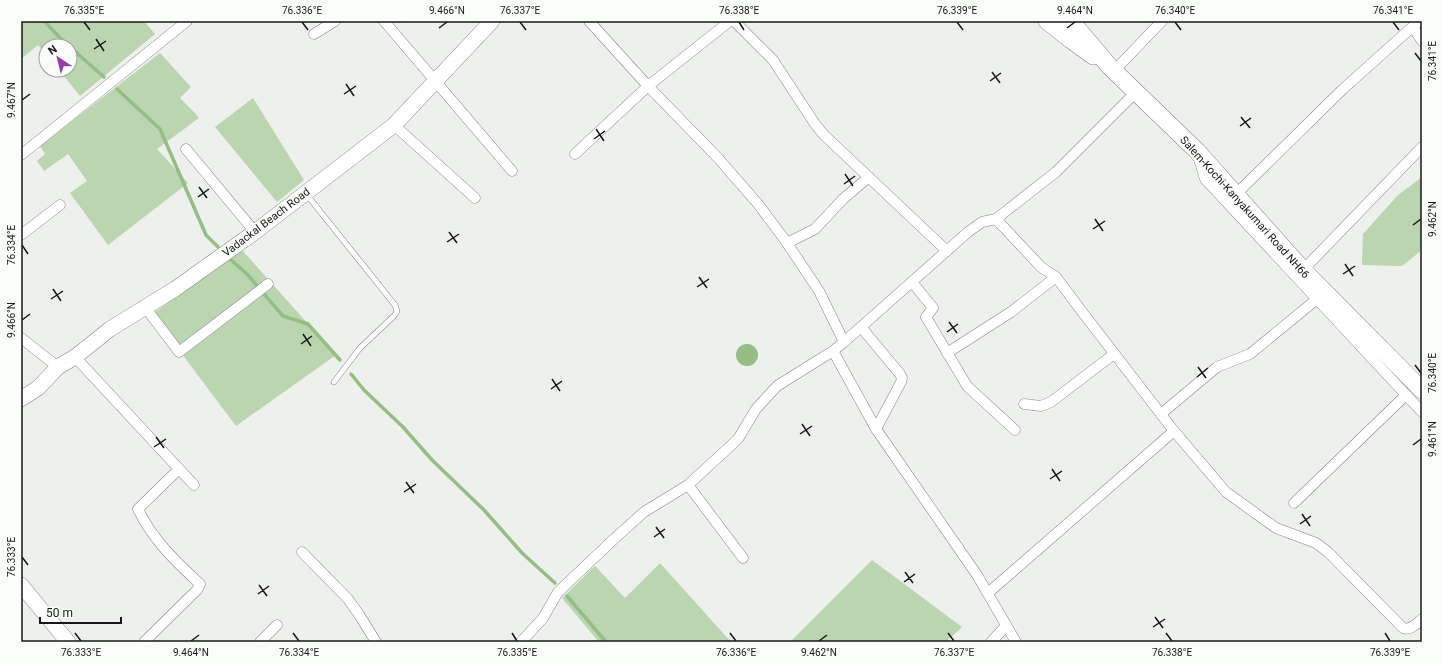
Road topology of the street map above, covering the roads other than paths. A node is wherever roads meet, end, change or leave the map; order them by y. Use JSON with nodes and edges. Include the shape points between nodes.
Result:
{"nodes":[{"id":1,"x":187,"y":21,"type":"edge"},
{"id":2,"x":334,"y":21,"type":"edge"},
{"id":3,"x":384,"y":21,"type":"edge"},
{"id":4,"x":492,"y":21,"type":"edge"},
{"id":5,"x":589,"y":21,"type":"edge"},
{"id":6,"x":730,"y":21,"type":"edge"},
{"id":7,"x":734,"y":21,"type":"edge"},
{"id":8,"x":1047,"y":21,"type":"edge"},
{"id":9,"x":1071,"y":21,"type":"edge"},
{"id":10,"x":1162,"y":21,"type":"edge"},
{"id":11,"x":1416,"y":24,"type":"edge"},
{"id":12,"x":314,"y":34,"type":"dead end"},
{"id":13,"x":1422,"y":41,"type":"edge"},
{"id":14,"x":1112,"y":69,"type":"junction"},
{"id":15,"x":435,"y":82,"type":"junction"},
{"id":16,"x":648,"y":86,"type":"junction"},
{"id":17,"x":1136,"y":92,"type":"junction"},
{"id":18,"x":394,"y":125,"type":"junction"},
{"id":19,"x":1422,"y":147,"type":"edge"},
{"id":20,"x":186,"y":149,"type":"dead end"},
{"id":21,"x":1197,"y":152,"type":"junction"},
{"id":22,"x":575,"y":154,"type":"dead end"},
{"id":23,"x":21,"y":155,"type":"edge"},
{"id":24,"x":512,"y":172,"type":"dead end"},
{"id":25,"x":869,"y":177,"type":"junction"},
{"id":26,"x":305,"y":192,"type":"junction"},
{"id":27,"x":1236,"y":194,"type":"junction"},
{"id":28,"x":475,"y":198,"type":"dead end"},
{"id":29,"x":60,"y":205,"type":"dead end"},
{"id":30,"x":996,"y":219,"type":"junction"},
{"id":31,"x":255,"y":232,"type":"junction"},
{"id":32,"x":21,"y":236,"type":"edge"},
{"id":33,"x":787,"y":243,"type":"junction"},
{"id":34,"x":947,"y":251,"type":"junction"},
{"id":35,"x":1303,"y":270,"type":"junction"},
{"id":36,"x":1056,"y":277,"type":"junction"},
{"id":37,"x":912,"y":282,"type":"junction"},
{"id":38,"x":263,"y":288,"type":"dead end"},
{"id":39,"x":1317,"y":299,"type":"junction"},
{"id":40,"x":145,"y":307,"type":"junction"},
{"id":41,"x":861,"y":327,"type":"junction"},
{"id":42,"x":21,"y":338,"type":"edge"},
{"id":43,"x":844,"y":342,"type":"junction"},
{"id":44,"x":833,"y":351,"type":"junction"},
{"id":45,"x":947,"y":353,"type":"junction"},
{"id":46,"x":1114,"y":354,"type":"junction"},
{"id":47,"x":75,"y":357,"type":"junction"},
{"id":48,"x":58,"y":367,"type":"junction"},
{"id":49,"x":334,"y":382,"type":"dead end"},
{"id":50,"x":1417,"y":388,"type":"edge"},
{"id":51,"x":21,"y":399,"type":"edge"},
{"id":52,"x":1024,"y":404,"type":"dead end"},
{"id":53,"x":1422,"y":412,"type":"edge"},
{"id":54,"x":1161,"y":414,"type":"junction"},
{"id":55,"x":876,"y":429,"type":"junction"},
{"id":56,"x":1015,"y":430,"type":"dead end"},
{"id":57,"x":1174,"y":431,"type":"junction"},
{"id":58,"x":179,"y":469,"type":"junction"},
{"id":59,"x":194,"y":485,"type":"dead end"},
{"id":60,"x":688,"y":485,"type":"junction"},
{"id":61,"x":1294,"y":503,"type":"dead end"},
{"id":62,"x":302,"y":552,"type":"dead end"},
{"id":63,"x":743,"y":558,"type":"dead end"},
{"id":64,"x":21,"y":585,"type":"edge"},
{"id":65,"x":988,"y":593,"type":"junction"},
{"id":66,"x":1422,"y":619,"type":"edge"},
{"id":67,"x":277,"y":625,"type":"dead end"},
{"id":68,"x":1006,"y":626,"type":"junction"},
{"id":69,"x":68,"y":642,"type":"edge"},
{"id":70,"x":144,"y":642,"type":"edge"},
{"id":71,"x":260,"y":642,"type":"edge"},
{"id":72,"x":376,"y":642,"type":"edge"},
{"id":73,"x":521,"y":642,"type":"edge"},
{"id":74,"x":991,"y":642,"type":"edge"},
{"id":75,"x":1016,"y":642,"type":"edge"}],
"edges":[{"from":1,"to":23,"type":"street"},
{"from":2,"to":12,"type":"street"},
{"from":3,"to":15,"type":"street"},
{"from":4,"to":15,"type":"main road","name":"Vadackal Beach Road"},
{"from":5,"to":16,"type":"street"},
{"from":6,"to":16,"type":"street"},
{"from":7,"to":25,"type":"street","via":[[774,60],[824,135]]},
{"from":8,"to":14,"type":"highway"},
{"from":9,"to":14,"type":"highway","name":"Salem-Kochi-Kanyakumari Road NH66"},
{"from":10,"to":14,"type":"street"},
{"from":11,"to":13,"type":"street"},
{"from":11,"to":27,"type":"street","via":[[1343,89]]},
{"from":14,"to":17,"type":"highway","name":"Salem-Kochi-Kanyakumari Road NH66"},
{"from":15,"to":18,"type":"main road","name":"Vadackal Beach Road"},
{"from":15,"to":24,"type":"street"},
{"from":16,"to":22,"type":"street"},
{"from":16,"to":33,"type":"street","via":[[718,158],[758,204]]},
{"from":17,"to":21,"type":"highway","name":"Salem-Kochi-Kanyakumari Road NH66"},
{"from":17,"to":30,"type":"street","via":[[1056,172]]},
{"from":18,"to":26,"type":"main road","name":"Vadackal Beach Road"},
{"from":18,"to":28,"type":"street"},
{"from":19,"to":35,"type":"street"},
{"from":20,"to":31,"type":"street"},
{"from":21,"to":27,"type":"highway","name":"Salem-Kochi-Kanyakumari Road NH66"},
{"from":21,"to":39,"type":"street","via":[[1204,179]]},
{"from":25,"to":33,"type":"street","via":[[815,229]]},
{"from":25,"to":34,"type":"street"},
{"from":26,"to":31,"type":"main road","name":"Vadackal Beach Road"},
{"from":26,"to":49,"type":"lane","via":[[397,311],[360,348]]},
{"from":27,"to":35,"type":"highway","name":"Salem-Kochi-Kanyakumari Road NH66"},
{"from":29,"to":32,"type":"street"},
{"from":30,"to":34,"type":"street","via":[[982,222]]},
{"from":30,"to":36,"type":"street","via":[[1041,267]]},
{"from":31,"to":40,"type":"main road","name":"Vadackal Beach Road","via":[[175,289]]},
{"from":33,"to":43,"type":"street","via":[[819,291]]},
{"from":34,"to":37,"type":"street"},
{"from":35,"to":50,"type":"highway","name":"Salem-Kochi-Kanyakumari Road NH66"},
{"from":36,"to":45,"type":"street","via":[[1011,312]]},
{"from":36,"to":46,"type":"street"},
{"from":37,"to":41,"type":"street"},
{"from":37,"to":45,"type":"street","via":[[933,308],[926,317]]},
{"from":38,"to":40,"type":"street","via":[[179,352]]},
{"from":39,"to":50,"type":"street"},
{"from":39,"to":54,"type":"street","via":[[1250,354],[1218,367]]},
{"from":40,"to":47,"type":"main road","name":"Vadackal Beach Road","via":[[110,329]]},
{"from":41,"to":43,"type":"street"},
{"from":41,"to":55,"type":"street","via":[[902,378]]},
{"from":42,"to":48,"type":"street"},
{"from":43,"to":44,"type":"street"},
{"from":44,"to":55,"type":"street"},
{"from":44,"to":60,"type":"street","via":[[777,386],[756,409],[738,438]]},
{"from":45,"to":56,"type":"street","via":[[967,386]]},
{"from":46,"to":52,"type":"street","via":[[1051,402],[1041,406]]},
{"from":46,"to":54,"type":"street"},
{"from":47,"to":48,"type":"main road","name":"Vadackal Beach Road"},
{"from":47,"to":58,"type":"street"},
{"from":48,"to":51,"type":"main road","name":"Vadackal Beach Road","via":[[38,388]]},
{"from":50,"to":53,"type":"street"},
{"from":50,"to":61,"type":"street"},
{"from":54,"to":57,"type":"street"},
{"from":55,"to":65,"type":"street"},
{"from":57,"to":65,"type":"street"},
{"from":57,"to":66,"type":"street","via":[[1226,492],[1276,528],[1316,543],[1328,552],[1403,628],[1407,630]]},
{"from":58,"to":59,"type":"street"},
{"from":58,"to":70,"type":"street","via":[[138,509],[143,520],[170,556],[200,584],[197,590]]},
{"from":60,"to":63,"type":"street"},
{"from":60,"to":73,"type":"street","via":[[644,512],[614,539],[558,592],[543,618]]},
{"from":62,"to":72,"type":"street","via":[[348,599]]},
{"from":64,"to":69,"type":"main road"},
{"from":65,"to":68,"type":"street"},
{"from":67,"to":71,"type":"street"},
{"from":68,"to":74,"type":"street"},
{"from":68,"to":75,"type":"street"}]}
